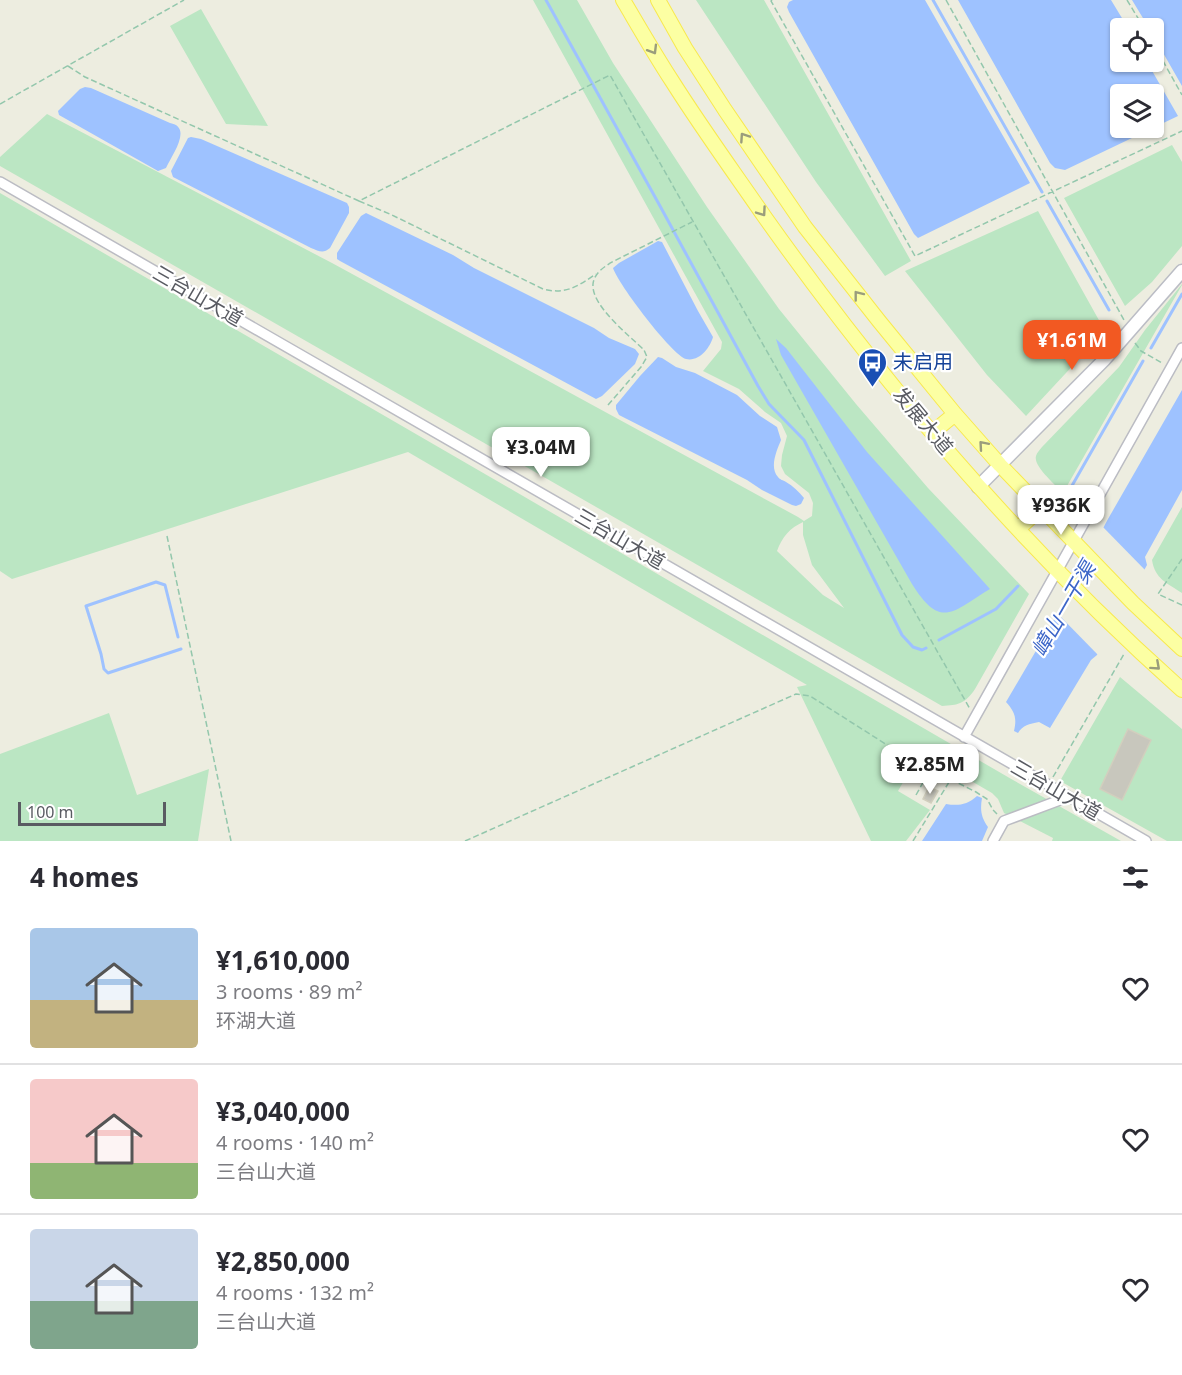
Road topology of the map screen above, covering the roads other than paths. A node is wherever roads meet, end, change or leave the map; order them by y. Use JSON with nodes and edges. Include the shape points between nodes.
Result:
{"nodes":[{"id":1,"x":623,"y":0,"type":"edge"},
{"id":2,"x":658,"y":0,"type":"edge"},
{"id":3,"x":0,"y":182,"type":"edge"},
{"id":4,"x":1182,"y":271,"type":"edge"},
{"id":5,"x":1182,"y":348,"type":"edge"},
{"id":6,"x":955,"y":414,"type":"junction"},
{"id":7,"x":932,"y":433,"type":"junction"},
{"id":8,"x":1000,"y":465,"type":"junction"},
{"id":9,"x":978,"y":487,"type":"junction"},
{"id":10,"x":1041,"y":508,"type":"junction"},
{"id":11,"x":1018,"y":529,"type":"junction"},
{"id":12,"x":1077,"y":545,"type":"junction"},
{"id":13,"x":1061,"y":574,"type":"junction"},
{"id":14,"x":1182,"y":650,"type":"edge"},
{"id":15,"x":1182,"y":690,"type":"edge"},
{"id":16,"x":964,"y":737,"type":"junction"},
{"id":17,"x":1068,"y":797,"type":"junction"},
{"id":18,"x":993,"y":841,"type":"edge"},
{"id":19,"x":1146,"y":841,"type":"edge"}],
"edges":[{"from":1,"to":7,"type":"main road","name":"发展大道","one_way":true,"via":[[677,89],[768,222],[826,303]]},
{"from":6,"to":2,"type":"main road","name":"发展大道","one_way":true,"via":[[805,227],[725,110]]},
{"from":3,"to":16,"type":"street","name":"三台山大道"},
{"from":4,"to":8,"type":"main road","via":[[1104,360]]},
{"from":5,"to":12,"type":"street"},
{"from":6,"to":7,"type":"main road"},
{"from":8,"to":6,"type":"main road","name":"发展大道","one_way":true},
{"from":7,"to":9,"type":"main road","name":"发展大道"},
{"from":8,"to":9,"type":"main road"},
{"from":8,"to":10,"type":"main road","name":"发展大道"},
{"from":9,"to":11,"type":"main road","name":"发展大道"},
{"from":10,"to":11,"type":"main road"},
{"from":10,"to":12,"type":"main road","name":"发展大道"},
{"from":11,"to":13,"type":"main road","name":"发展大道"},
{"from":12,"to":13,"type":"street"},
{"from":12,"to":14,"type":"main road","name":"发展大道"},
{"from":13,"to":15,"type":"main road","name":"发展大道","one_way":true},
{"from":13,"to":16,"type":"street"},
{"from":16,"to":17,"type":"street","name":"三台山大道"},
{"from":17,"to":18,"type":"street","via":[[1004,821]]},
{"from":17,"to":19,"type":"street","name":"三台山大道"}]}
